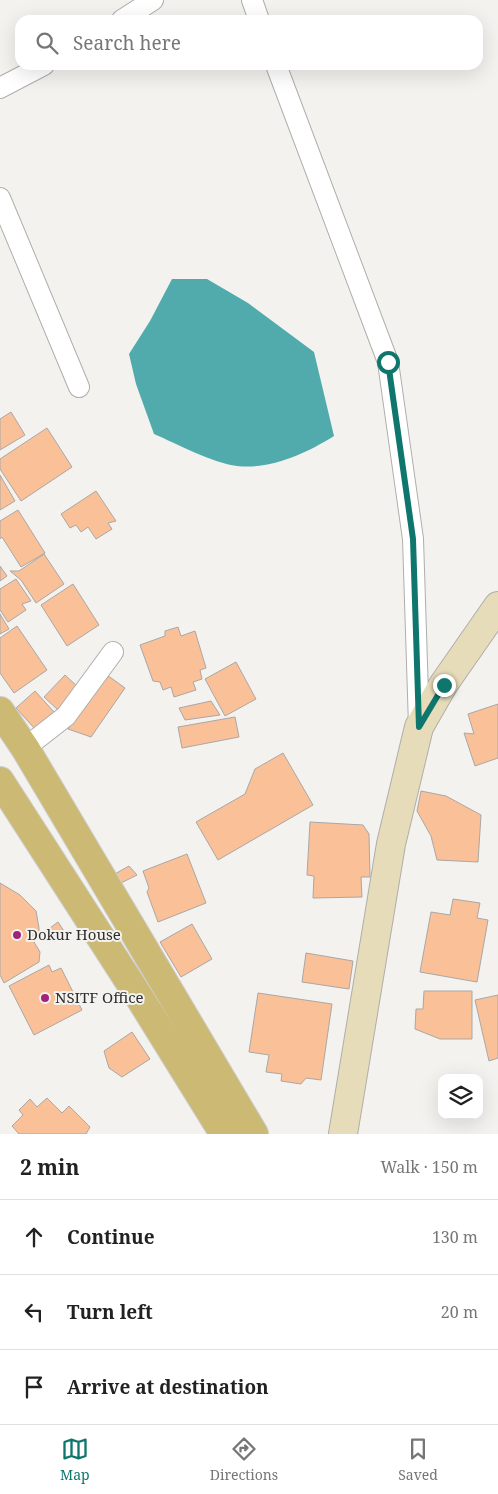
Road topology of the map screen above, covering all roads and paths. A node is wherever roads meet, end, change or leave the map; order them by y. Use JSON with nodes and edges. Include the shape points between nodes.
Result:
{"nodes":[{"id":1,"x":153,"y":0,"type":"edge"},
{"id":2,"x":252,"y":0,"type":"edge"},
{"id":3,"x":130,"y":15,"type":"edge"},
{"id":4,"x":257,"y":15,"type":"edge"},
{"id":5,"x":34,"y":70,"type":"edge"},
{"id":6,"x":278,"y":70,"type":"edge"},
{"id":7,"x":0,"y":88,"type":"edge"},
{"id":8,"x":0,"y":198,"type":"edge"},
{"id":9,"x":80,"y":387,"type":"dead end"},
{"id":10,"x":498,"y":606,"type":"edge"},
{"id":11,"x":113,"y":652,"type":"dead end"},
{"id":12,"x":0,"y":710,"type":"edge"},
{"id":13,"x":419,"y":727,"type":"junction"},
{"id":14,"x":25,"y":748,"type":"junction"},
{"id":15,"x":0,"y":781,"type":"edge"},
{"id":16,"x":224,"y":1134,"type":"edge"},
{"id":17,"x":254,"y":1134,"type":"edge"},
{"id":18,"x":343,"y":1134,"type":"edge"}],
"edges":[{"from":1,"to":3,"type":"street"},
{"from":2,"to":4,"type":"street"},
{"from":5,"to":7,"type":"street"},
{"from":6,"to":13,"type":"street","via":[[388,362],[413,539]]},
{"from":8,"to":9,"type":"street"},
{"from":10,"to":13,"type":"street"},
{"from":11,"to":14,"type":"street","via":[[66,716]]},
{"from":12,"to":14,"type":"main road"},
{"from":13,"to":18,"type":"street","via":[[391,844]]},
{"from":14,"to":17,"type":"main road"},
{"from":15,"to":16,"type":"main road","via":[[142,1000]]}]}
